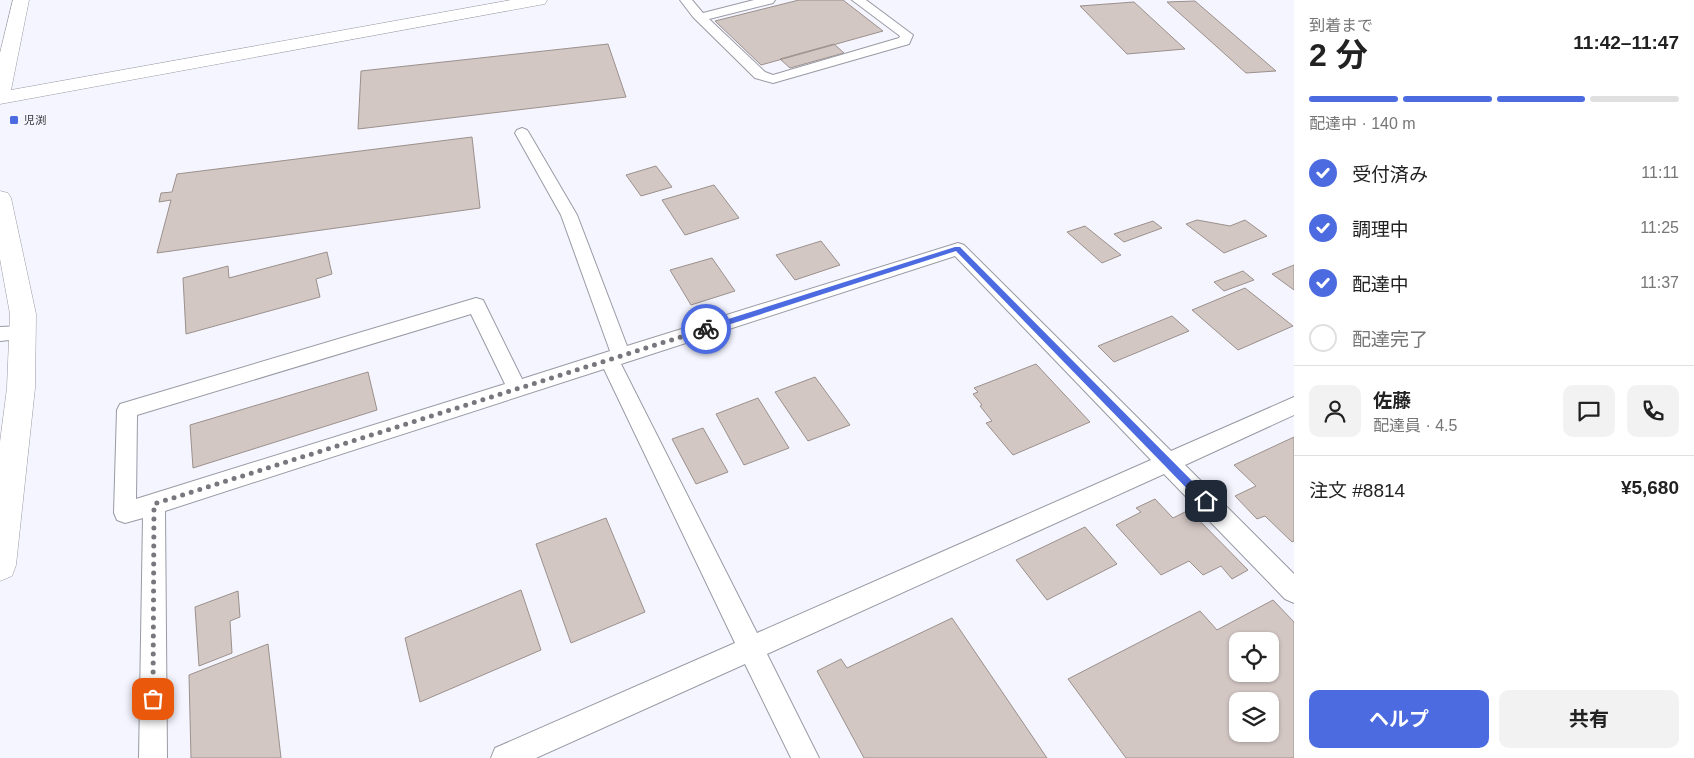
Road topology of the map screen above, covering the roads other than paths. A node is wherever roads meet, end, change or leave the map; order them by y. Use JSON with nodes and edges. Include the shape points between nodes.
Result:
{"nodes":[{"id":1,"x":21,"y":0,"type":"edge"},
{"id":2,"x":539,"y":0,"type":"edge"},
{"id":3,"x":686,"y":0,"type":"edge"},
{"id":4,"x":769,"y":0,"type":"edge"},
{"id":5,"x":858,"y":0,"type":"edge"},
{"id":6,"x":700,"y":17,"type":"junction"},
{"id":7,"x":0,"y":97,"type":"edge"},
{"id":8,"x":522,"y":133,"type":"dead end"},
{"id":9,"x":0,"y":198,"type":"edge"},
{"id":10,"x":11,"y":334,"type":"edge"},
{"id":11,"x":615,"y":358,"type":"junction"},
{"id":12,"x":516,"y":389,"type":"junction"},
{"id":13,"x":1294,"y":406,"type":"edge"},
{"id":14,"x":1168,"y":463,"type":"junction"},
{"id":15,"x":154,"y":504,"type":"junction"},
{"id":16,"x":0,"y":565,"type":"edge"},
{"id":17,"x":1294,"y":591,"type":"edge"},
{"id":18,"x":750,"y":649,"type":"junction"},
{"id":19,"x":153,"y":758,"type":"edge"},
{"id":20,"x":505,"y":758,"type":"edge"},
{"id":21,"x":806,"y":758,"type":"edge"}],
"edges":[{"from":1,"to":7,"type":"street"},
{"from":2,"to":7,"type":"street"},
{"from":3,"to":6,"type":"lane"},
{"from":4,"to":6,"type":"lane"},
{"from":5,"to":6,"type":"lane","via":[[907,35],[904,41],[773,80],[760,75]]},
{"from":8,"to":11,"type":"lane","via":[[569,215]]},
{"from":9,"to":10,"type":"street","via":[[23,314]]},
{"from":10,"to":16,"type":"street","via":[[21,388]]},
{"from":11,"to":12,"type":"lane"},
{"from":11,"to":14,"type":"lane","via":[[958,248]]},
{"from":11,"to":18,"type":"lane"},
{"from":12,"to":15,"type":"lane"},
{"from":12,"to":15,"type":"lane","via":[[476,305],[127,410],[124,513]]},
{"from":13,"to":14,"type":"lane"},
{"from":14,"to":17,"type":"lane"},
{"from":14,"to":18,"type":"lane"},
{"from":15,"to":19,"type":"lane"},
{"from":18,"to":20,"type":"lane"},
{"from":18,"to":21,"type":"lane"}]}
